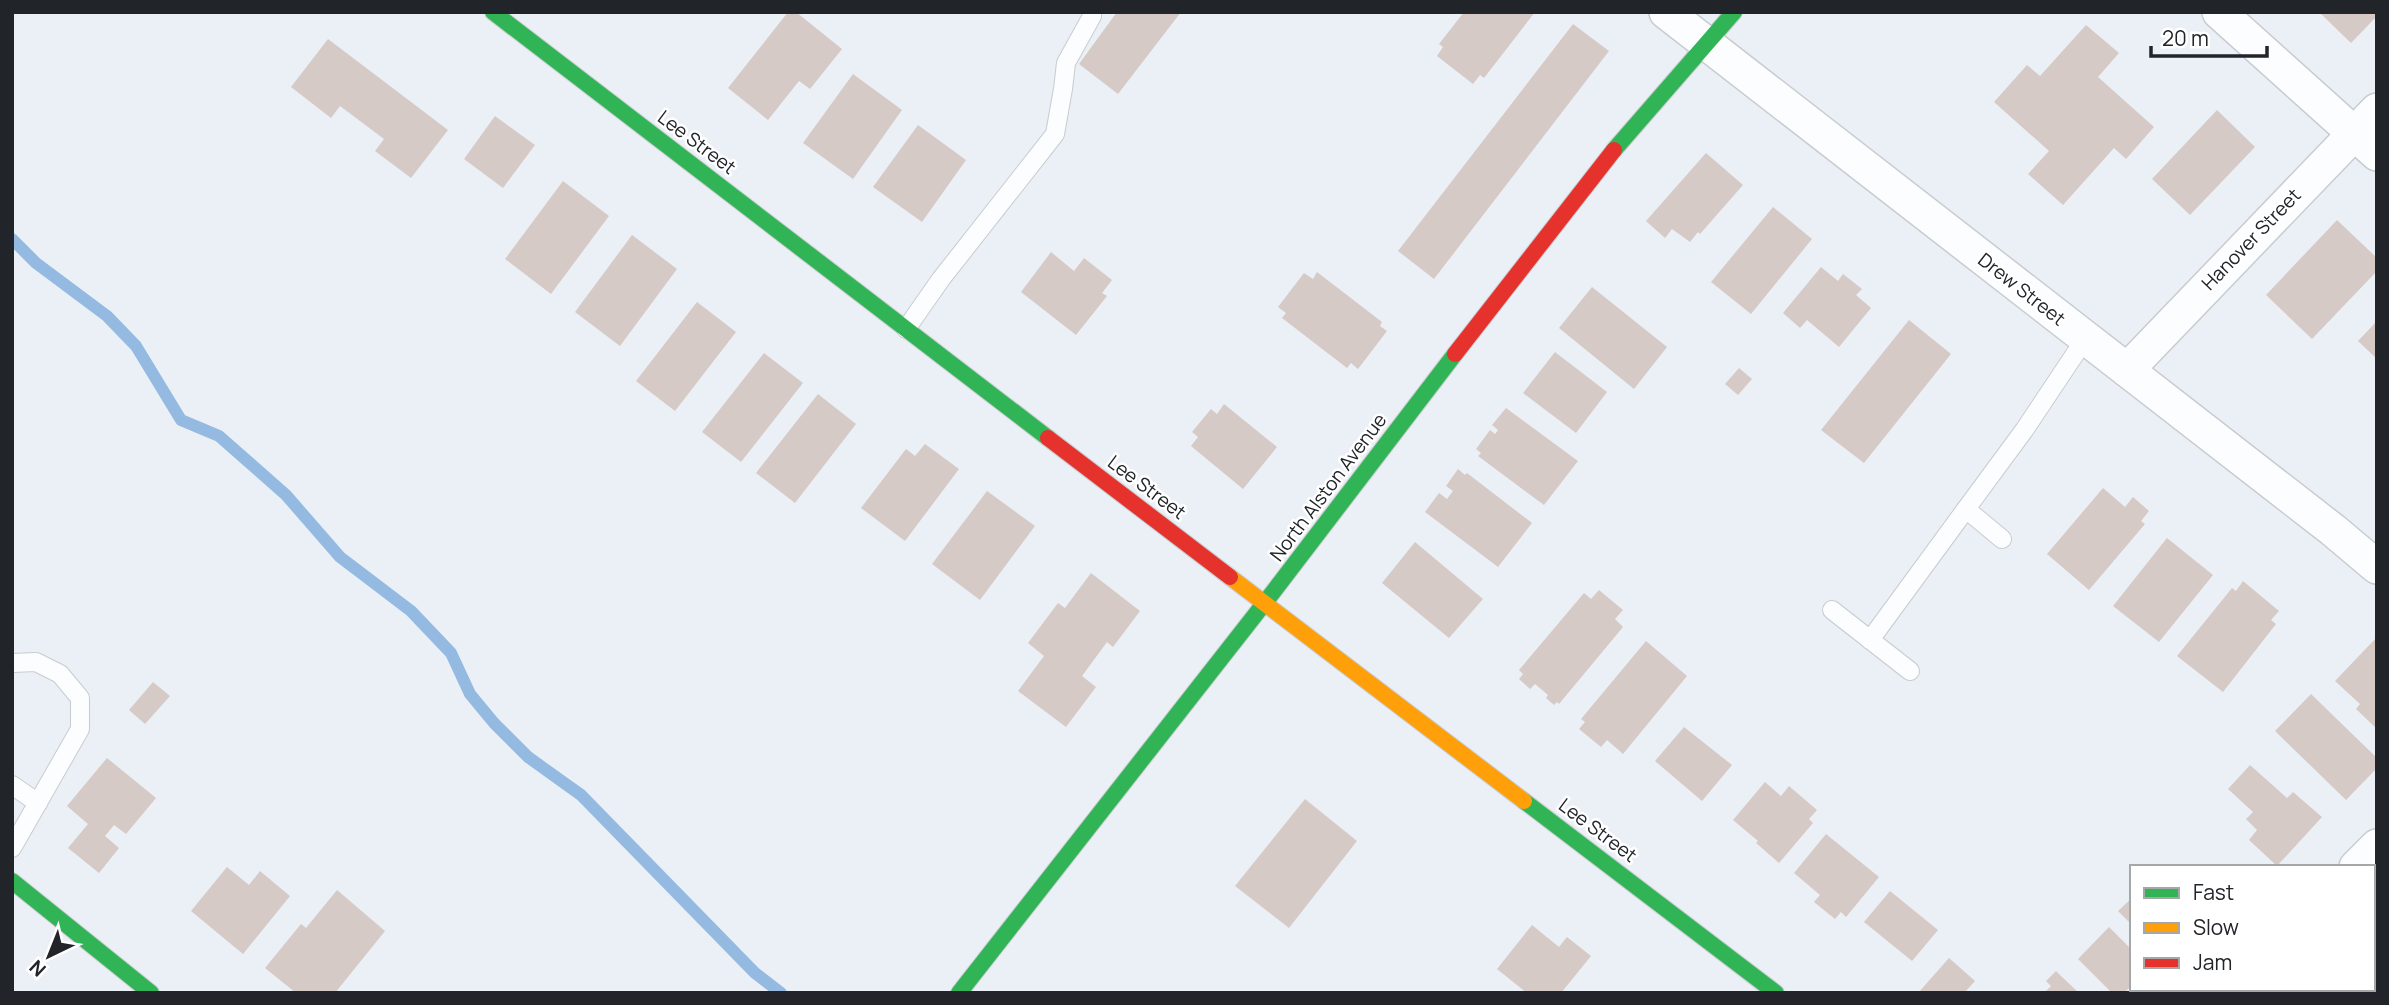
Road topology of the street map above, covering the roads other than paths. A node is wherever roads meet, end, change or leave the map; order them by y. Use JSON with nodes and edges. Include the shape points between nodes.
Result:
{"nodes":[{"id":1,"x":493,"y":12,"type":"edge"},
{"id":2,"x":1666,"y":12,"type":"edge"},
{"id":3,"x":1734,"y":12,"type":"edge"},
{"id":4,"x":2219,"y":12,"type":"edge"},
{"id":5,"x":1091,"y":16,"type":"dead end"},
{"id":6,"x":1705,"y":43,"type":"junction"},
{"id":7,"x":2369,"y":132,"type":"edge"},
{"id":8,"x":906,"y":329,"type":"junction"},
{"id":9,"x":2085,"y":338,"type":"junction"},
{"id":10,"x":2127,"y":370,"type":"junction"},
{"id":11,"x":1966,"y":509,"type":"junction"},
{"id":12,"x":2002,"y":539,"type":"dead end"},
{"id":13,"x":2377,"y":567,"type":"edge"},
{"id":14,"x":1266,"y":603,"type":"junction"},
{"id":15,"x":1832,"y":610,"type":"dead end"},
{"id":16,"x":1870,"y":640,"type":"junction"},
{"id":17,"x":12,"y":663,"type":"edge"},
{"id":18,"x":1910,"y":671,"type":"dead end"},
{"id":19,"x":12,"y":785,"type":"edge"},
{"id":20,"x":38,"y":803,"type":"junction"},
{"id":21,"x":2377,"y":846,"type":"edge"},
{"id":22,"x":12,"y":848,"type":"edge"},
{"id":23,"x":2358,"y":865,"type":"edge"},
{"id":24,"x":12,"y":881,"type":"edge"},
{"id":25,"x":151,"y":993,"type":"edge"},
{"id":26,"x":959,"y":993,"type":"edge"},
{"id":27,"x":1776,"y":993,"type":"edge"}],
"edges":[{"from":1,"to":8,"type":"street","name":"Lee Street"},
{"from":2,"to":6,"type":"street","name":"Drew Street"},
{"from":3,"to":6,"type":"street","name":"North Alston Avenue"},
{"from":4,"to":7,"type":"street"},
{"from":5,"to":8,"type":"lane","via":[[1066,64],[1055,134]]},
{"from":6,"to":9,"type":"street","name":"Drew Street"},
{"from":6,"to":14,"type":"street","name":"North Alston Avenue","via":[[1561,216]]},
{"from":7,"to":10,"type":"street","name":"Hanover Street"},
{"from":8,"to":14,"type":"street","name":"Lee Street"},
{"from":9,"to":10,"type":"street","name":"Drew Street"},
{"from":9,"to":11,"type":"lane"},
{"from":10,"to":13,"type":"street","name":"Drew Street"},
{"from":11,"to":12,"type":"lane"},
{"from":11,"to":16,"type":"lane"},
{"from":14,"to":26,"type":"street","name":"North Alston Avenue"},
{"from":14,"to":27,"type":"street","name":"Lee Street"},
{"from":15,"to":16,"type":"lane"},
{"from":16,"to":18,"type":"lane"},
{"from":17,"to":20,"type":"lane","via":[[36,662],[60,674],[80,698],[80,729]]},
{"from":19,"to":20,"type":"lane"},
{"from":20,"to":22,"type":"lane"},
{"from":21,"to":23,"type":"street"},
{"from":24,"to":25,"type":"street"}]}
